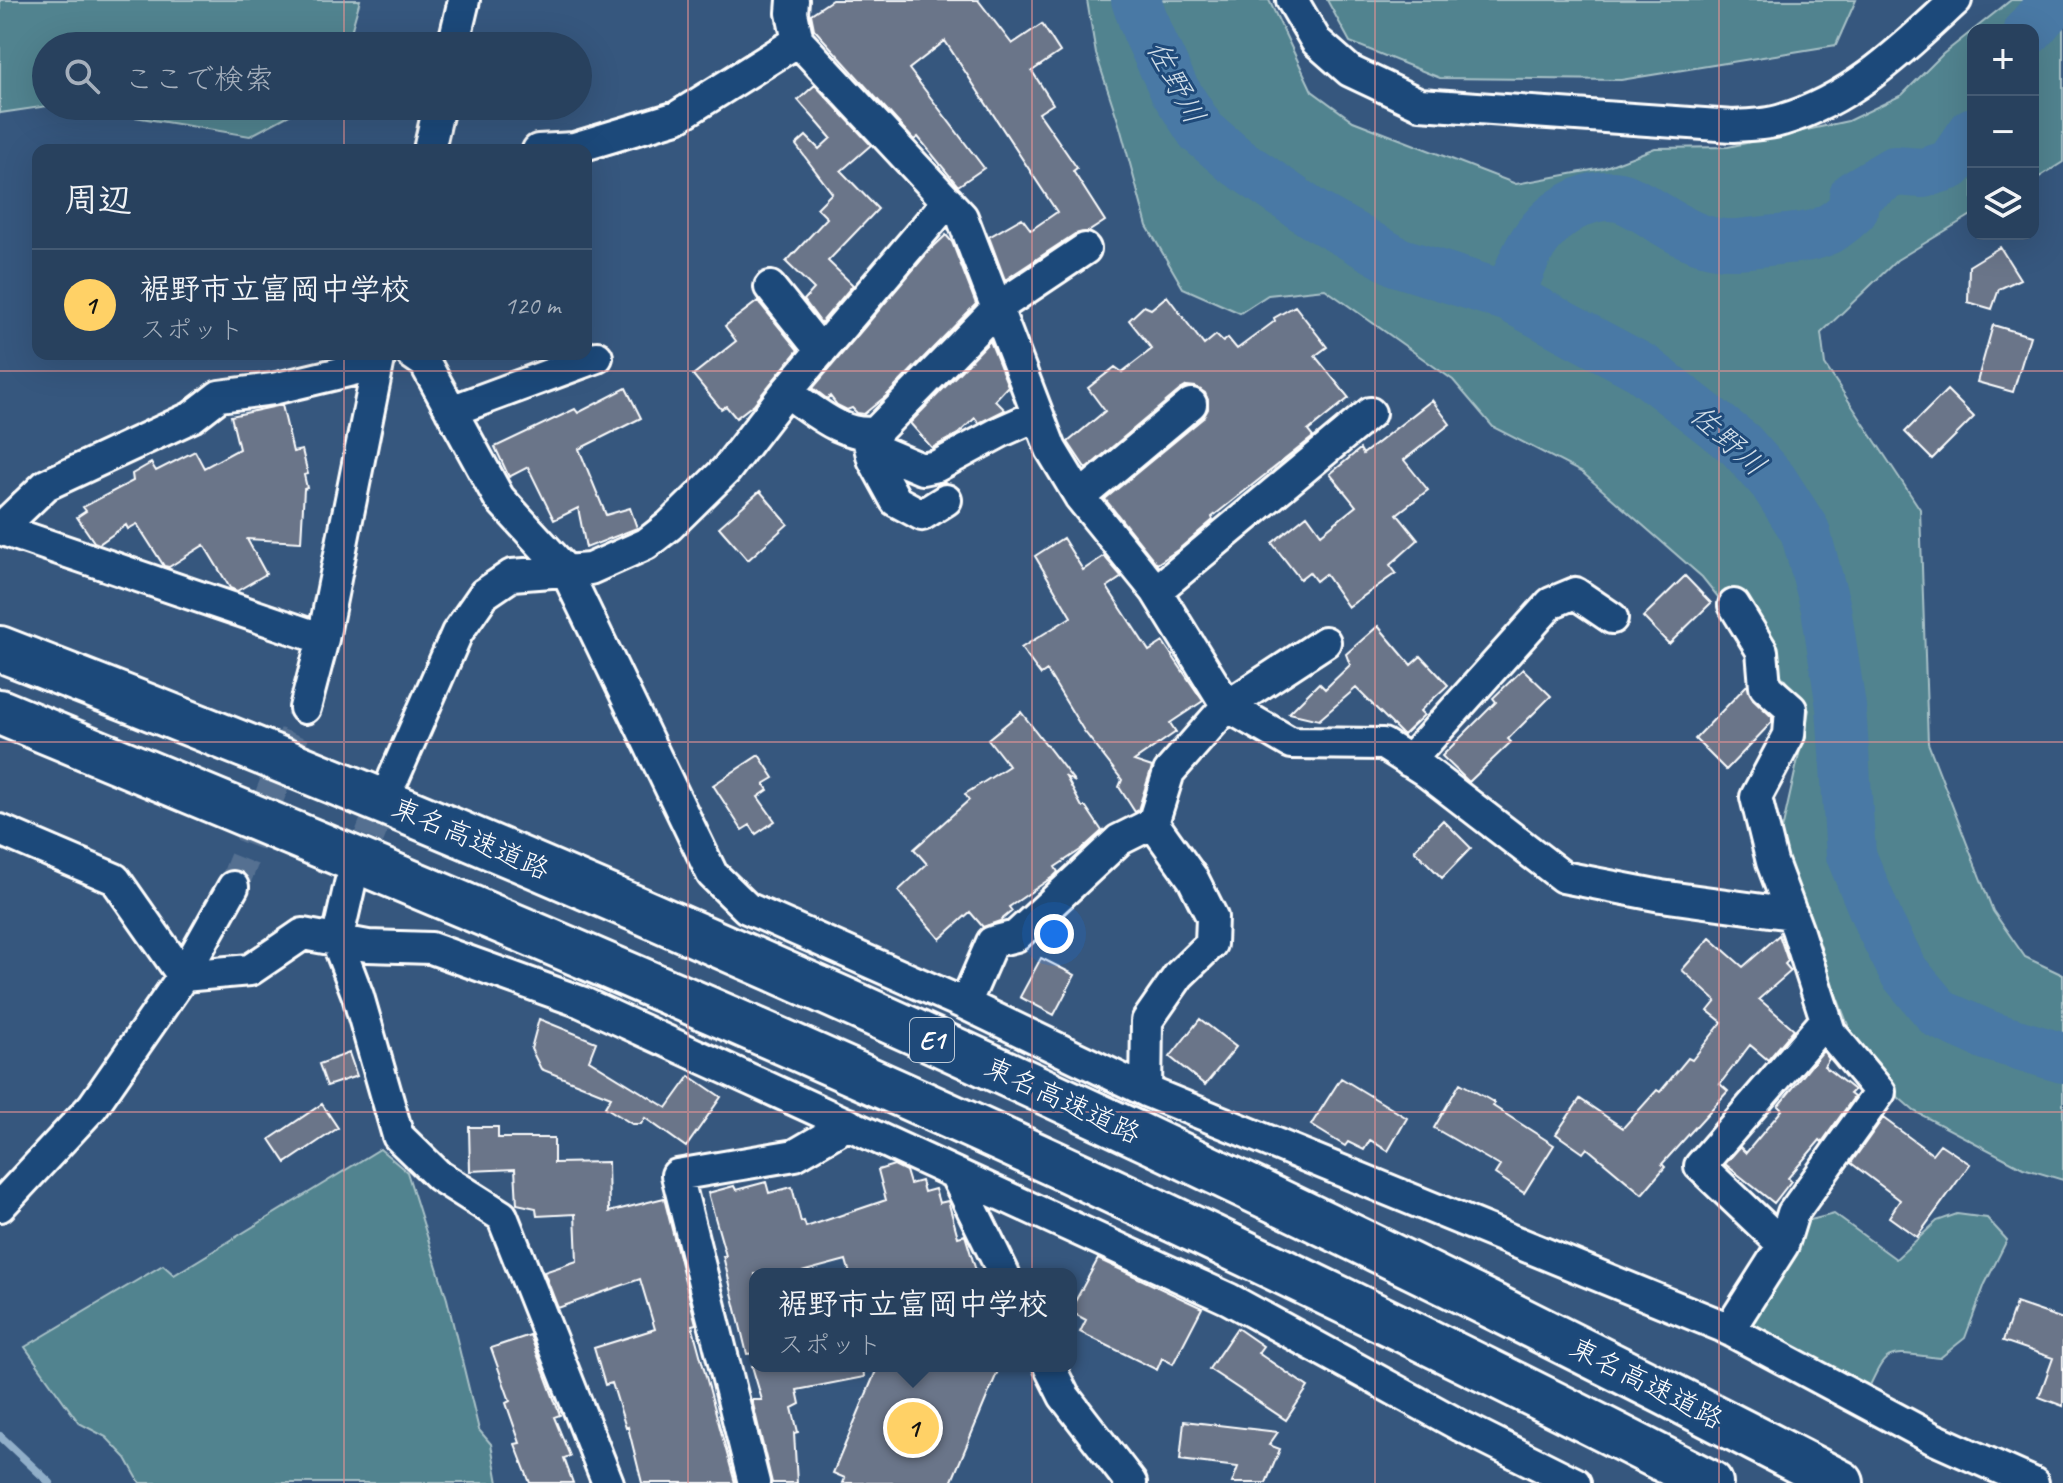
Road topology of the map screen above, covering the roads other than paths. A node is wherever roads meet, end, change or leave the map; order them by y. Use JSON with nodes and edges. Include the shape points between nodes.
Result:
{"nodes":[{"id":1,"x":464,"y":0,"type":"edge"},
{"id":2,"x":793,"y":0,"type":"edge"},
{"id":3,"x":1292,"y":0,"type":"edge"},
{"id":4,"x":1956,"y":0,"type":"edge"},
{"id":5,"x":456,"y":32,"type":"edge"},
{"id":6,"x":798,"y":41,"type":"junction"},
{"id":7,"x":437,"y":120,"type":"edge"},
{"id":8,"x":435,"y":144,"type":"edge"},
{"id":9,"x":587,"y":144,"type":"edge"},
{"id":10,"x":948,"y":201,"type":"junction"},
{"id":11,"x":1085,"y":249,"type":"dead end"},
{"id":12,"x":770,"y":287,"type":"dead end"},
{"id":13,"x":997,"y":308,"type":"junction"},
{"id":14,"x":821,"y":351,"type":"junction"},
{"id":15,"x":597,"y":357,"type":"dead end"},
{"id":16,"x":592,"y":359,"type":"edge"},
{"id":17,"x":375,"y":360,"type":"edge"},
{"id":18,"x":379,"y":360,"type":"edge"},
{"id":19,"x":421,"y":360,"type":"edge"},
{"id":20,"x":589,"y":360,"type":"edge"},
{"id":21,"x":786,"y":392,"type":"junction"},
{"id":22,"x":1191,"y":404,"type":"dead end"},
{"id":23,"x":451,"y":411,"type":"junction"},
{"id":24,"x":1370,"y":413,"type":"dead end"},
{"id":25,"x":1038,"y":415,"type":"junction"},
{"id":26,"x":868,"y":440,"type":"junction"},
{"id":27,"x":1080,"y":497,"type":"junction"},
{"id":28,"x":946,"y":500,"type":"dead end"},
{"id":29,"x":0,"y":529,"type":"edge"},
{"id":30,"x":566,"y":571,"type":"junction"},
{"id":31,"x":1156,"y":591,"type":"junction"},
{"id":32,"x":1734,"y":605,"type":"dead end"},
{"id":33,"x":1612,"y":618,"type":"dead end"},
{"id":34,"x":323,"y":639,"type":"junction"},
{"id":35,"x":1325,"y":642,"type":"dead end"},
{"id":36,"x":0,"y":649,"type":"edge"},
{"id":37,"x":1227,"y":706,"type":"junction"},
{"id":38,"x":305,"y":708,"type":"tunnel mouth"},
{"id":39,"x":0,"y":712,"type":"edge"},
{"id":40,"x":1409,"y":761,"type":"junction"},
{"id":41,"x":394,"y":777,"type":"tunnel mouth"},
{"id":42,"x":1153,"y":823,"type":"junction"},
{"id":43,"x":0,"y":830,"type":"edge"},
{"id":44,"x":350,"y":884,"type":"tunnel mouth"},
{"id":45,"x":233,"y":887,"type":"tunnel mouth"},
{"id":46,"x":1792,"y":914,"type":"junction"},
{"id":47,"x":337,"y":941,"type":"junction"},
{"id":48,"x":183,"y":976,"type":"junction"},
{"id":49,"x":965,"y":1004,"type":"junction"},
{"id":50,"x":1826,"y":1020,"type":"junction"},
{"id":51,"x":1146,"y":1091,"type":"junction"},
{"id":52,"x":848,"y":1124,"type":"junction"},
{"id":53,"x":955,"y":1174,"type":"junction"},
{"id":54,"x":0,"y":1206,"type":"edge"},
{"id":55,"x":1783,"y":1245,"type":"junction"},
{"id":56,"x":1001,"y":1268,"type":"edge"},
{"id":57,"x":1729,"y":1330,"type":"junction"},
{"id":58,"x":1052,"y":1372,"type":"edge"},
{"id":59,"x":608,"y":1483,"type":"edge"},
{"id":60,"x":754,"y":1483,"type":"edge"},
{"id":61,"x":1131,"y":1483,"type":"edge"},
{"id":62,"x":1575,"y":1483,"type":"edge"},
{"id":63,"x":1710,"y":1483,"type":"edge"},
{"id":64,"x":1841,"y":1483,"type":"edge"},
{"id":65,"x":2033,"y":1483,"type":"edge"}],
"edges":[{"from":1,"to":5,"type":"street"},
{"from":2,"to":6,"type":"street"},
{"from":3,"to":4,"type":"street","via":[[1316,41],[1350,71],[1420,104],[1733,126],[1780,121],[1833,101],[1879,71]]},
{"from":6,"to":9,"type":"street","via":[[677,117]]},
{"from":6,"to":10,"type":"street"},
{"from":7,"to":8,"type":"street"},
{"from":10,"to":13,"type":"street","via":[[962,217]]},
{"from":10,"to":14,"type":"street"},
{"from":11,"to":13,"type":"street"},
{"from":12,"to":14,"type":"street"},
{"from":13,"to":25,"type":"street"},
{"from":13,"to":26,"type":"street"},
{"from":14,"to":21,"type":"street"},
{"from":15,"to":16,"type":"street"},
{"from":17,"to":29,"type":"street","via":[[273,389],[219,396],[192,417],[46,485]]},
{"from":18,"to":34,"type":"street"},
{"from":19,"to":23,"type":"street"},
{"from":20,"to":23,"type":"street"},
{"from":21,"to":26,"type":"street"},
{"from":21,"to":30,"type":"street","via":[[726,470],[669,526],[646,544],[590,569]]},
{"from":22,"to":27,"type":"street"},
{"from":23,"to":30,"type":"street","via":[[499,498]]},
{"from":24,"to":31,"type":"street"},
{"from":25,"to":26,"type":"street","via":[[922,469]]},
{"from":25,"to":27,"type":"street"},
{"from":26,"to":28,"type":"street","via":[[896,501],[922,515]]},
{"from":27,"to":31,"type":"street"},
{"from":29,"to":34,"type":"street"},
{"from":30,"to":41,"type":"street","via":[[512,575],[484,594],[457,633]]},
{"from":30,"to":49,"type":"street","via":[[712,874],[747,908]]},
{"from":31,"to":37,"type":"street"},
{"from":32,"to":46,"type":"street","via":[[1762,651],[1765,686],[1791,709],[1789,735],[1756,797]]},
{"from":33,"to":40,"type":"street","via":[[1575,593],[1551,603]]},
{"from":34,"to":38,"type":"street"},
{"from":35,"to":37,"type":"street"},
{"from":36,"to":64,"type":"highway","name":"東名高速道路","number":"E1","via":[[475,839],[895,1023],[1408,1263]]},
{"from":37,"to":40,"type":"street","via":[[1291,743],[1383,744]]},
{"from":37,"to":42,"type":"street","via":[[1169,772]]},
{"from":39,"to":63,"type":"highway","number":"E1","via":[[423,887],[1087,1179]]},
{"from":40,"to":46,"type":"street","via":[[1563,877]]},
{"from":42,"to":49,"type":"street","via":[[1119,840],[1016,936],[992,942]]},
{"from":42,"to":51,"type":"street","via":[[1193,879],[1212,917],[1211,944],[1179,975],[1147,1021]]},
{"from":43,"to":48,"type":"street","via":[[115,879]]},
{"from":44,"to":47,"type":"street"},
{"from":45,"to":48,"type":"street"},
{"from":46,"to":50,"type":"street"},
{"from":47,"to":48,"type":"street","via":[[303,934],[250,970]]},
{"from":47,"to":52,"type":"street","via":[[431,948],[581,1002]]},
{"from":47,"to":59,"type":"street","via":[[398,1136],[439,1176],[502,1216]]},
{"from":48,"to":54,"type":"street","via":[[93,1106]]},
{"from":49,"to":51,"type":"street"},
{"from":50,"to":55,"type":"street","via":[[1880,1092],[1793,1213]]},
{"from":50,"to":55,"type":"street","via":[[1700,1166]]},
{"from":51,"to":57,"type":"street"},
{"from":52,"to":53,"type":"street"},
{"from":52,"to":60,"type":"street","via":[[795,1155],[677,1175]]},
{"from":53,"to":56,"type":"street"},
{"from":53,"to":62,"type":"street","via":[[1229,1299]]},
{"from":55,"to":57,"type":"street"},
{"from":57,"to":65,"type":"street","via":[[1932,1438]]},
{"from":58,"to":61,"type":"street","via":[[1064,1396]]}]}
